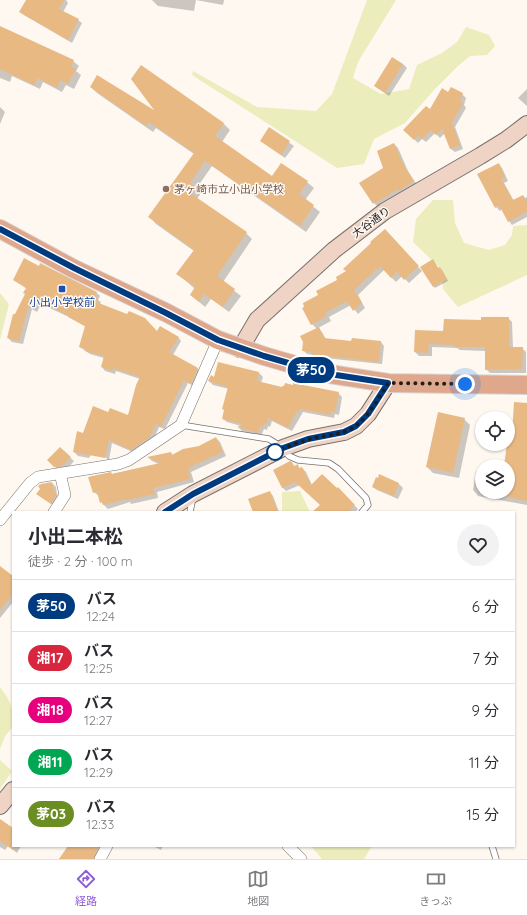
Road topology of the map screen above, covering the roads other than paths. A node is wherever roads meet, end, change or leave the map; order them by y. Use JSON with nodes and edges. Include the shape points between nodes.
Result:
{"nodes":[{"id":1,"x":527,"y":124,"type":"edge"},
{"id":2,"x":0,"y":229,"type":"edge"},
{"id":3,"x":218,"y":340,"type":"junction"},
{"id":4,"x":240,"y":349,"type":"junction"},
{"id":5,"x":388,"y":383,"type":"junction"},
{"id":6,"x":527,"y":386,"type":"edge"},
{"id":7,"x":181,"y":425,"type":"junction"},
{"id":8,"x":283,"y":448,"type":"junction"},
{"id":9,"x":60,"y":473,"type":"junction"},
{"id":10,"x":193,"y":494,"type":"junction"},
{"id":11,"x":55,"y":511,"type":"edge"},
{"id":12,"x":168,"y":511,"type":"edge"},
{"id":13,"x":190,"y":511,"type":"edge"},
{"id":14,"x":363,"y":511,"type":"edge"},
{"id":15,"x":0,"y":520,"type":"edge"},
{"id":16,"x":12,"y":791,"type":"edge"},
{"id":17,"x":0,"y":806,"type":"edge"},
{"id":18,"x":107,"y":847,"type":"edge"},
{"id":19,"x":289,"y":847,"type":"edge"},
{"id":20,"x":490,"y":847,"type":"edge"},
{"id":21,"x":100,"y":859,"type":"edge"},
{"id":22,"x":301,"y":859,"type":"edge"},
{"id":23,"x":496,"y":859,"type":"edge"}],
"edges":[{"from":1,"to":4,"type":"street","name":"大谷通り","via":[[480,156],[385,211],[339,246],[257,320]]},
{"from":2,"to":3,"type":"main road"},
{"from":3,"to":4,"type":"main road"},
{"from":3,"to":7,"type":"street"},
{"from":4,"to":5,"type":"main road","via":[[323,373]]},
{"from":5,"to":6,"type":"main road"},
{"from":5,"to":8,"type":"street","via":[[368,414],[356,426],[344,432],[308,439]]},
{"from":7,"to":8,"type":"lane","via":[[269,439]]},
{"from":7,"to":9,"type":"street","via":[[129,460]]},
{"from":8,"to":10,"type":"street"},
{"from":8,"to":14,"type":"lane","via":[[289,456],[298,460],[329,463],[338,469],[366,498],[368,505]]},
{"from":9,"to":11,"type":"street","via":[[65,495]]},
{"from":9,"to":15,"type":"street","via":[[38,477],[30,483]]},
{"from":10,"to":12,"type":"street"},
{"from":10,"to":13,"type":"lane"},
{"from":16,"to":17,"type":"street"},
{"from":18,"to":21,"type":"street"},
{"from":19,"to":22,"type":"street"},
{"from":20,"to":23,"type":"lane"}]}
